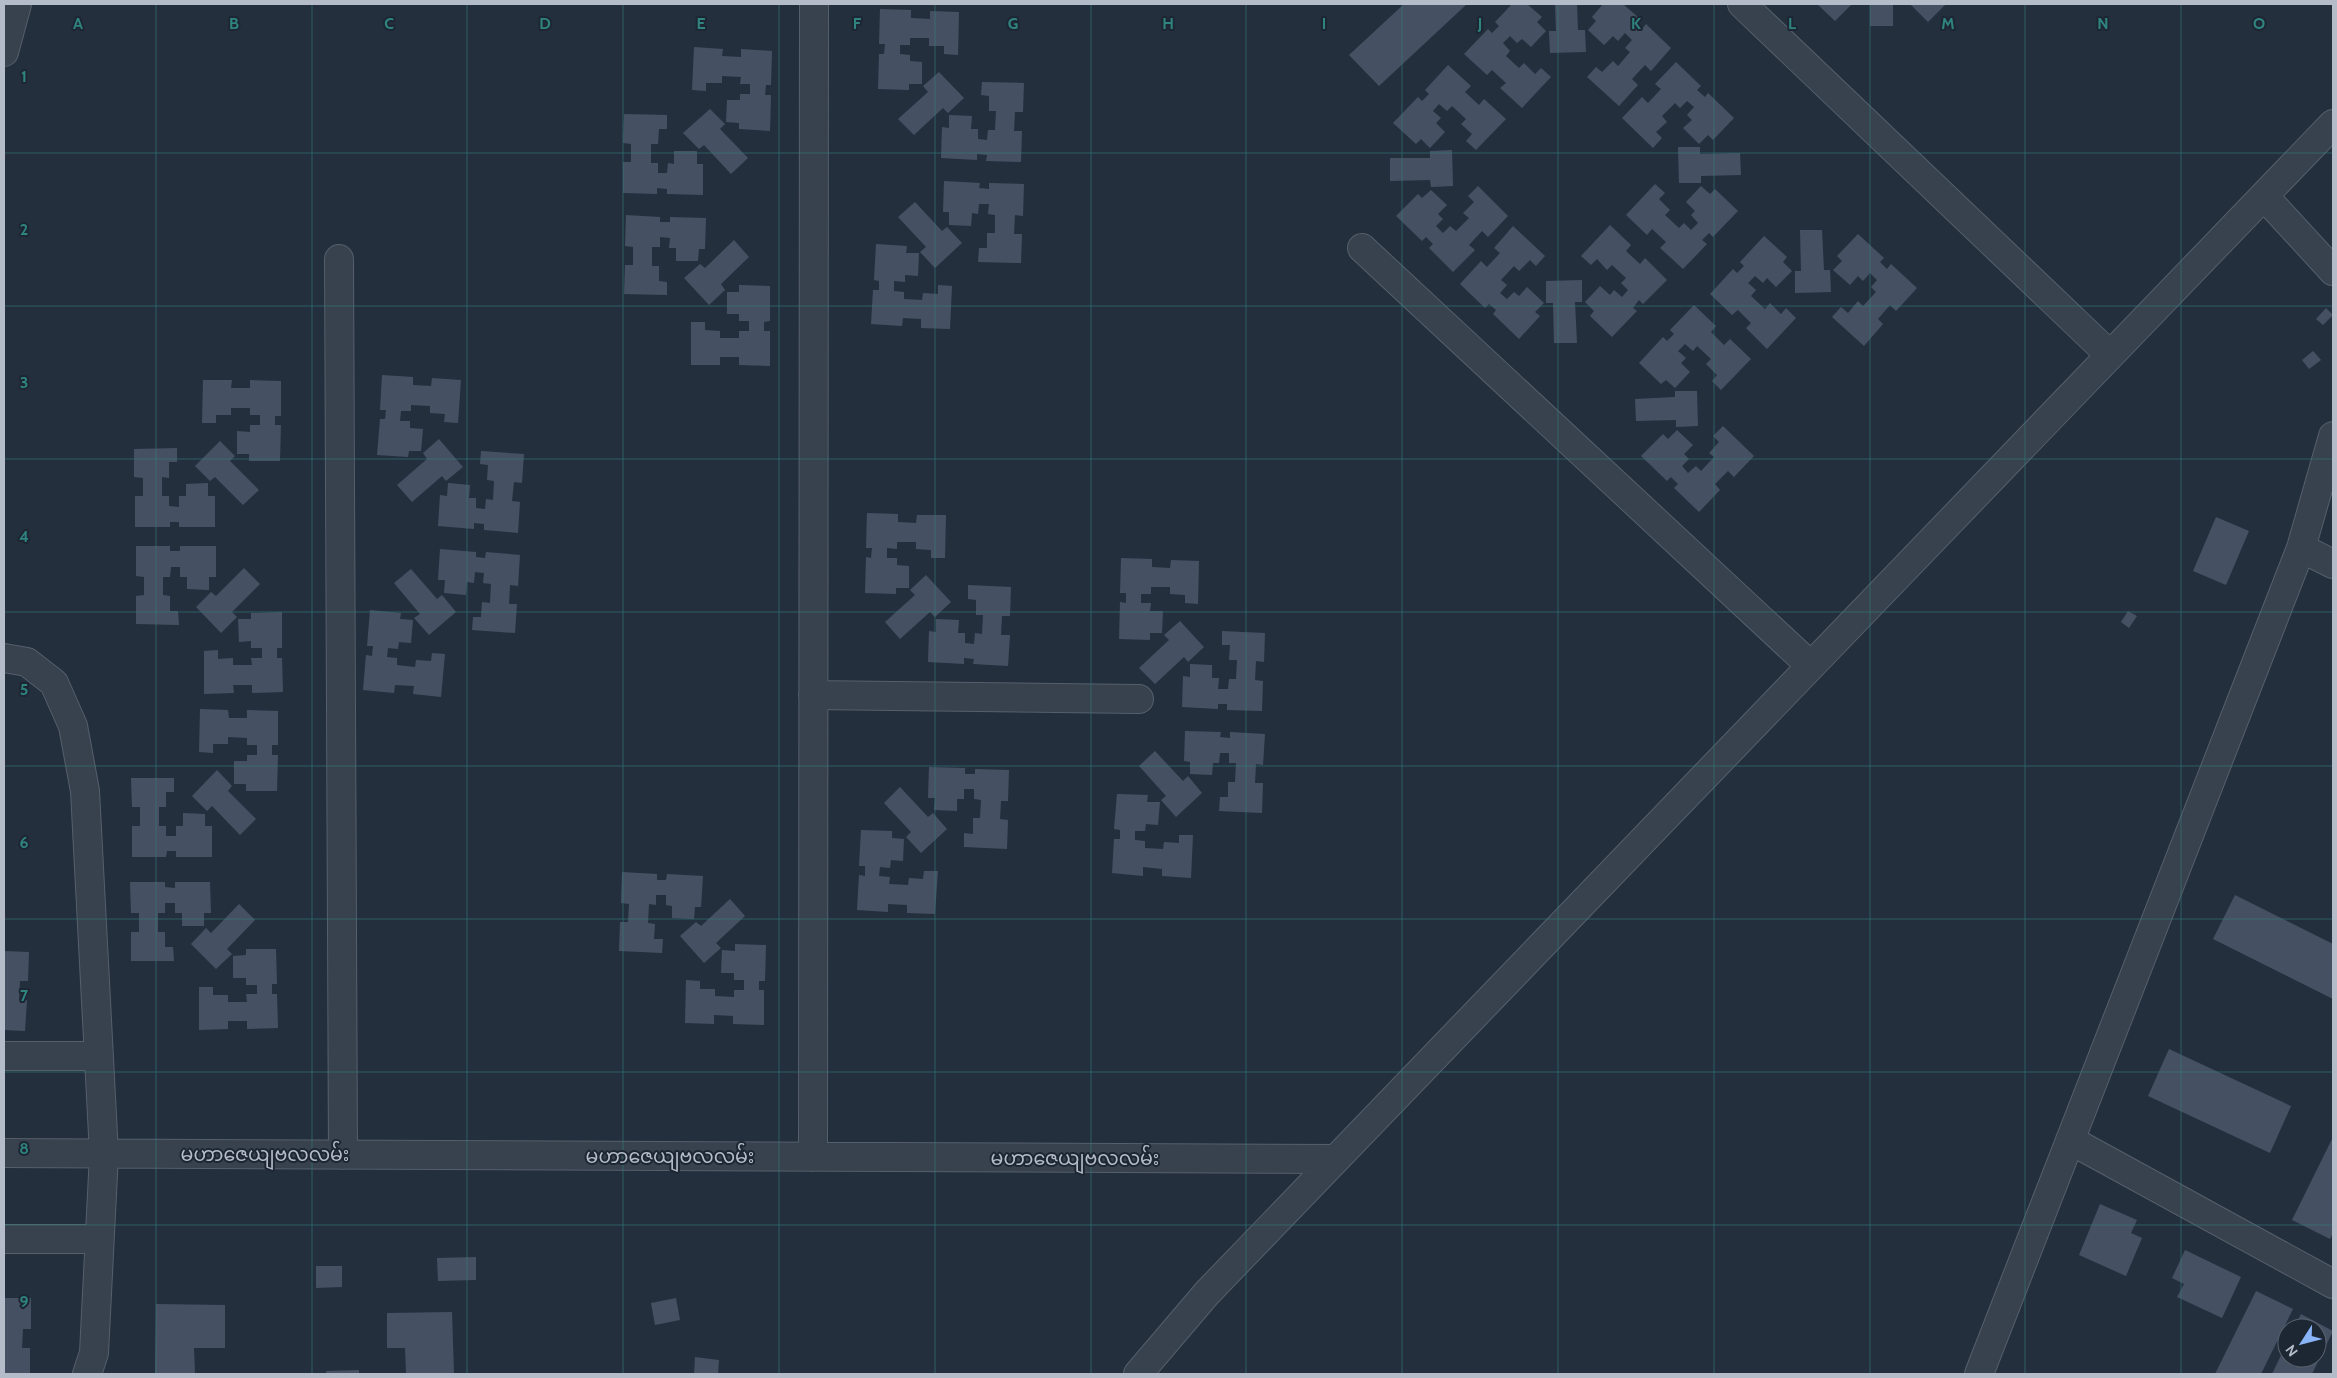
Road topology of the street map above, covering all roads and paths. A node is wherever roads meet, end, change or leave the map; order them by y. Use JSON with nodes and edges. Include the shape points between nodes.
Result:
{"nodes":[{"id":1,"x":17,"y":4,"type":"edge"},
{"id":2,"x":814,"y":4,"type":"edge"},
{"id":3,"x":1742,"y":4,"type":"edge"},
{"id":4,"x":4,"y":52,"type":"edge"},
{"id":5,"x":2333,"y":124,"type":"edge"},
{"id":6,"x":2264,"y":196,"type":"junction"},
{"id":7,"x":1362,"y":248,"type":"dead end"},
{"id":8,"x":339,"y":259,"type":"dead end"},
{"id":9,"x":2333,"y":271,"type":"edge"},
{"id":10,"x":2110,"y":355,"type":"junction"},
{"id":11,"x":2333,"y":436,"type":"edge"},
{"id":12,"x":2301,"y":548,"type":"junction"},
{"id":13,"x":2333,"y":564,"type":"edge"},
{"id":14,"x":4,"y":658,"type":"edge"},
{"id":15,"x":1811,"y":666,"type":"junction"},
{"id":16,"x":813,"y":695,"type":"junction"},
{"id":17,"x":1139,"y":699,"type":"dead end"},
{"id":18,"x":4,"y":1056,"type":"edge"},
{"id":19,"x":99,"y":1056,"type":"junction"},
{"id":20,"x":2070,"y":1140,"type":"junction"},
{"id":21,"x":4,"y":1153,"type":"edge"},
{"id":22,"x":104,"y":1154,"type":"junction"},
{"id":23,"x":343,"y":1155,"type":"junction"},
{"id":24,"x":813,"y":1157,"type":"junction"},
{"id":25,"x":1336,"y":1159,"type":"junction"},
{"id":26,"x":4,"y":1239,"type":"edge"},
{"id":27,"x":100,"y":1239,"type":"junction"},
{"id":28,"x":2333,"y":1284,"type":"edge"},
{"id":29,"x":87,"y":1374,"type":"edge"},
{"id":30,"x":1138,"y":1374,"type":"edge"},
{"id":31,"x":1979,"y":1374,"type":"edge"}],
"edges":[{"from":1,"to":4,"type":"street"},
{"from":2,"to":16,"type":"street"},
{"from":3,"to":10,"type":"street"},
{"from":5,"to":6,"type":"street"},
{"from":6,"to":9,"type":"street"},
{"from":6,"to":10,"type":"street"},
{"from":7,"to":15,"type":"street"},
{"from":8,"to":23,"type":"street"},
{"from":10,"to":15,"type":"street"},
{"from":11,"to":12,"type":"street"},
{"from":12,"to":13,"type":"street"},
{"from":12,"to":20,"type":"street"},
{"from":14,"to":19,"type":"street","via":[[27,662],[54,683],[74,726],[85,791]]},
{"from":15,"to":25,"type":"street"},
{"from":16,"to":17,"type":"street"},
{"from":16,"to":24,"type":"street"},
{"from":18,"to":19,"type":"street"},
{"from":19,"to":22,"type":"street"},
{"from":20,"to":28,"type":"street"},
{"from":20,"to":31,"type":"street"},
{"from":21,"to":22,"type":"street","name":"မဟာဇေယျဗလလမ်း"},
{"from":22,"to":23,"type":"street","name":"မဟာဇေယျဗလလမ်း"},
{"from":22,"to":27,"type":"street"},
{"from":23,"to":24,"type":"street","name":"မဟာဇေယျဗလလမ်း"},
{"from":24,"to":25,"type":"street","name":"မဟာဇေယျဗလလမ်း"},
{"from":25,"to":30,"type":"street","via":[[1207,1293]]},
{"from":26,"to":27,"type":"street"},
{"from":27,"to":29,"type":"street","via":[[94,1353]]}]}
